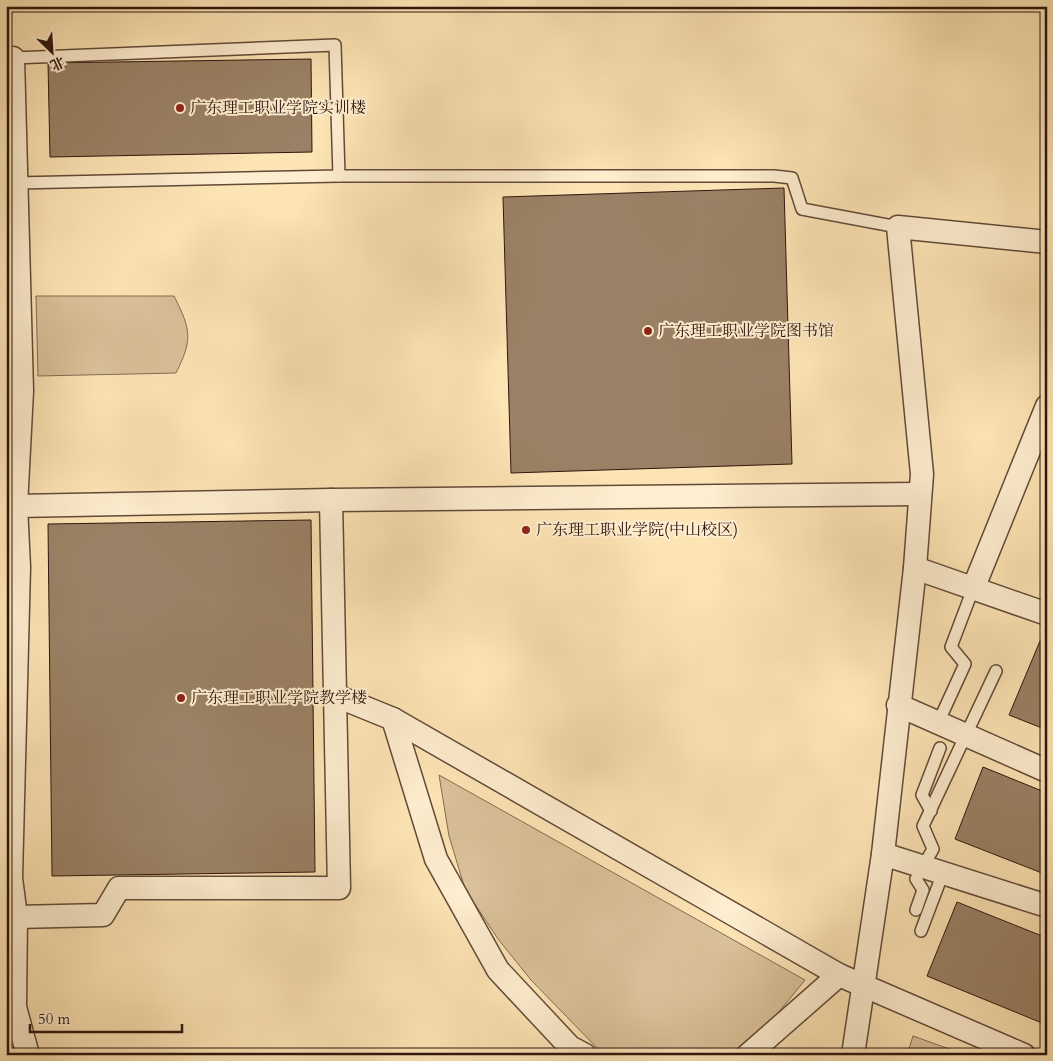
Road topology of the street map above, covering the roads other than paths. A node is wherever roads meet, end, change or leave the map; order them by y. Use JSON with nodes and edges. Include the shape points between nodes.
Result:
{"nodes":[{"id":1,"x":13,"y":58,"type":"joint"},
{"id":2,"x":340,"y":176,"type":"junction"},
{"id":3,"x":16,"y":183,"type":"junction"},
{"id":4,"x":898,"y":226,"type":"junction"},
{"id":5,"x":1047,"y":242,"type":"edge"},
{"id":6,"x":12,"y":263,"type":"edge"},
{"id":7,"x":1047,"y":406,"type":"edge"},
{"id":8,"x":13,"y":418,"type":"edge"},
{"id":9,"x":920,"y":494,"type":"junction"},
{"id":10,"x":331,"y":500,"type":"junction"},
{"id":11,"x":16,"y":506,"type":"junction"},
{"id":12,"x":915,"y":568,"type":"junction"},
{"id":13,"x":973,"y":589,"type":"junction"},
{"id":14,"x":1047,"y":614,"type":"edge"},
{"id":15,"x":996,"y":671,"type":"dead end"},
{"id":16,"x":334,"y":695,"type":"junction"},
{"id":17,"x":898,"y":705,"type":"junction"},
{"id":18,"x":393,"y":719,"type":"junction"},
{"id":19,"x":938,"y":723,"type":"junction"},
{"id":20,"x":967,"y":736,"type":"junction"},
{"id":21,"x":940,"y":748,"type":"dead end"},
{"id":22,"x":1047,"y":771,"type":"edge"},
{"id":23,"x":931,"y":811,"type":"junction"},
{"id":24,"x":883,"y":854,"type":"junction"},
{"id":25,"x":932,"y":869,"type":"junction"},
{"id":26,"x":1047,"y":906,"type":"edge"},
{"id":27,"x":916,"y":910,"type":"dead end"},
{"id":28,"x":16,"y":917,"type":"junction"},
{"id":29,"x":921,"y":932,"type":"dead end"},
{"id":30,"x":839,"y":974,"type":"junction"},
{"id":31,"x":864,"y":984,"type":"junction"},
{"id":32,"x":28,"y":1055,"type":"edge"},
{"id":33,"x":585,"y":1055,"type":"edge"},
{"id":34,"x":748,"y":1055,"type":"edge"},
{"id":35,"x":853,"y":1055,"type":"edge"},
{"id":36,"x":1024,"y":1055,"type":"edge"}],
"edges":[{"from":1,"to":2,"type":"lane","via":[[335,45]]},
{"from":1,"to":3,"type":"street"},
{"from":2,"to":3,"type":"lane"},
{"from":2,"to":4,"type":"lane","via":[[792,178],[802,209]]},
{"from":3,"to":6,"type":"street"},
{"from":4,"to":5,"type":"street"},
{"from":4,"to":9,"type":"street","via":[[922,474]]},
{"from":6,"to":8,"type":"street","via":[[22,391]]},
{"from":7,"to":13,"type":"street"},
{"from":8,"to":11,"type":"street"},
{"from":9,"to":10,"type":"street"},
{"from":9,"to":12,"type":"street"},
{"from":10,"to":11,"type":"street"},
{"from":10,"to":16,"type":"street"},
{"from":11,"to":28,"type":"street","via":[[19,568],[11,878]]},
{"from":12,"to":13,"type":"street"},
{"from":12,"to":17,"type":"street"},
{"from":13,"to":14,"type":"street"},
{"from":13,"to":19,"type":"lane","via":[[951,647],[965,664]]},
{"from":15,"to":20,"type":"lane"},
{"from":16,"to":18,"type":"street"},
{"from":16,"to":28,"type":"street","via":[[339,888],[119,888],[102,915]]},
{"from":17,"to":19,"type":"street"},
{"from":17,"to":24,"type":"street"},
{"from":18,"to":30,"type":"street"},
{"from":18,"to":33,"type":"street","via":[[436,859],[498,970],[570,1047]]},
{"from":19,"to":20,"type":"street"},
{"from":20,"to":22,"type":"street"},
{"from":20,"to":23,"type":"lane"},
{"from":21,"to":23,"type":"lane","via":[[922,795]]},
{"from":23,"to":25,"type":"lane","via":[[923,826],[933,849]]},
{"from":24,"to":25,"type":"street"},
{"from":24,"to":31,"type":"street"},
{"from":25,"to":26,"type":"street"},
{"from":25,"to":27,"type":"lane","via":[[916,879],[923,890]]},
{"from":25,"to":29,"type":"lane"},
{"from":28,"to":32,"type":"street","via":[[14,1007]]},
{"from":30,"to":31,"type":"street"},
{"from":30,"to":34,"type":"street"},
{"from":31,"to":35,"type":"street"},
{"from":31,"to":36,"type":"street"}]}
